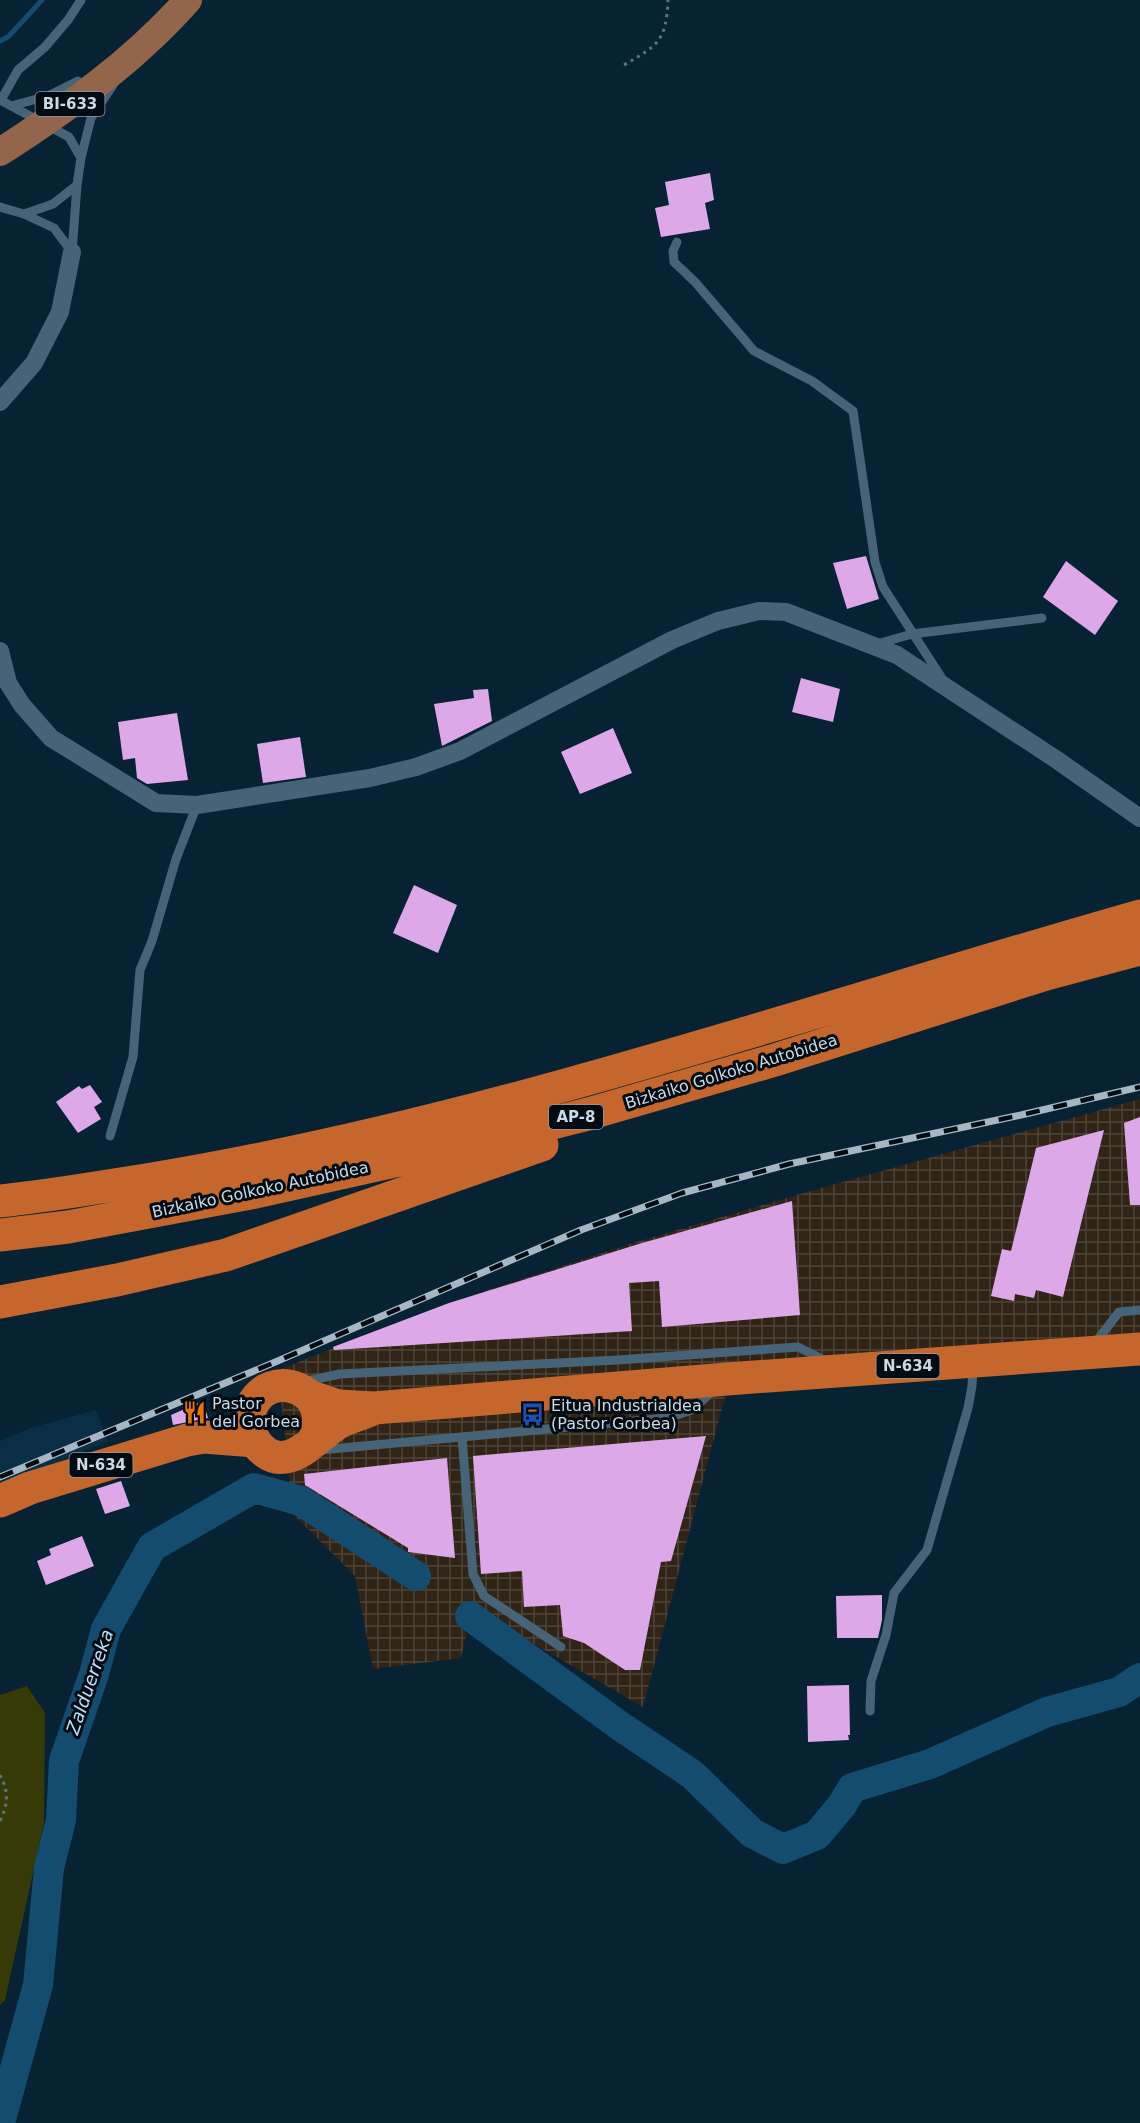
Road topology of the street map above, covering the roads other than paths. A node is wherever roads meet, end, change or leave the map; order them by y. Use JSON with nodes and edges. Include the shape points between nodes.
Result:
{"nodes":[{"id":1,"x":81,"y":0,"type":"edge"},
{"id":2,"x":188,"y":0,"type":"edge"},
{"id":3,"x":135,"y":51,"type":"junction"},
{"id":4,"x":106,"y":64,"type":"dead end"},
{"id":5,"x":88,"y":74,"type":"dead end"},
{"id":6,"x":0,"y":100,"type":"edge"},
{"id":7,"x":11,"y":106,"type":"junction"},
{"id":8,"x":44,"y":124,"type":"junction"},
{"id":9,"x":0,"y":152,"type":"edge"},
{"id":10,"x":81,"y":158,"type":"junction"},
{"id":11,"x":77,"y":185,"type":"junction"},
{"id":12,"x":0,"y":207,"type":"edge"},
{"id":13,"x":24,"y":214,"type":"junction"},
{"id":14,"x":677,"y":242,"type":"dead end"},
{"id":15,"x":72,"y":252,"type":"junction"},
{"id":16,"x":0,"y":402,"type":"edge"},
{"id":17,"x":1042,"y":618,"type":"dead end"},
{"id":18,"x":912,"y":634,"type":"junction"},
{"id":19,"x":872,"y":645,"type":"junction"},
{"id":20,"x":0,"y":651,"type":"edge"},
{"id":21,"x":947,"y":687,"type":"junction"},
{"id":22,"x":197,"y":805,"type":"junction"},
{"id":23,"x":1140,"y":818,"type":"edge"},
{"id":24,"x":1140,"y":916,"type":"edge"},
{"id":25,"x":1140,"y":949,"type":"edge"},
{"id":26,"x":775,"y":1060,"type":"junction"},
{"id":27,"x":110,"y":1136,"type":"dead end"},
{"id":28,"x":0,"y":1201,"type":"edge"},
{"id":29,"x":0,"y":1235,"type":"edge"},
{"id":30,"x":0,"y":1302,"type":"edge"},
{"id":31,"x":1140,"y":1310,"type":"edge"},
{"id":32,"x":1140,"y":1349,"type":"edge"},
{"id":33,"x":1088,"y":1353,"type":"junction"},
{"id":34,"x":973,"y":1361,"type":"junction"},
{"id":35,"x":844,"y":1371,"type":"junction"},
{"id":36,"x":727,"y":1379,"type":"junction"},
{"id":37,"x":297,"y":1391,"type":"junction"},
{"id":38,"x":252,"y":1405,"type":"junction"},
{"id":39,"x":374,"y":1408,"type":"junction"},
{"id":40,"x":204,"y":1437,"type":"junction"},
{"id":41,"x":462,"y":1437,"type":"junction"},
{"id":42,"x":255,"y":1441,"type":"junction"},
{"id":43,"x":308,"y":1447,"type":"junction"},
{"id":44,"x":1,"y":1501,"type":"edge"},
{"id":45,"x":561,"y":1647,"type":"dead end"},
{"id":46,"x":870,"y":1711,"type":"dead end"}],
"edges":[{"from":1,"to":6,"type":"lane","via":[[45,47],[18,70]]},
{"from":2,"to":3,"type":"main road","number":"BI-633"},
{"from":3,"to":4,"type":"lane"},
{"from":3,"to":8,"type":"main road","number":"BI-633"},
{"from":3,"to":10,"type":"lane","via":[[91,118]]},
{"from":5,"to":7,"type":"lane","via":[[48,96]]},
{"from":6,"to":7,"type":"lane"},
{"from":7,"to":8,"type":"lane"},
{"from":8,"to":9,"type":"main road","number":"BI-633"},
{"from":8,"to":10,"type":"lane","via":[[69,137]]},
{"from":10,"to":11,"type":"lane"},
{"from":11,"to":13,"type":"lane","via":[[53,204]]},
{"from":11,"to":15,"type":"lane"},
{"from":12,"to":13,"type":"lane"},
{"from":13,"to":15,"type":"lane","via":[[54,228]]},
{"from":14,"to":18,"type":"lane","via":[[674,262],[754,351],[812,381],[853,411],[875,562],[883,587]]},
{"from":15,"to":16,"type":"street","via":[[60,312],[34,363]]},
{"from":17,"to":18,"type":"lane"},
{"from":18,"to":19,"type":"lane"},
{"from":18,"to":21,"type":"lane"},
{"from":19,"to":21,"type":"street","via":[[897,655]]},
{"from":19,"to":22,"type":"street","via":[[786,612],[759,611],[718,621],[672,640],[460,751],[416,767]]},
{"from":20,"to":22,"type":"street","via":[[8,683],[51,738],[156,803]]},
{"from":21,"to":23,"type":"street"},
{"from":22,"to":27,"type":"lane","via":[[140,970],[133,1057]]},
{"from":24,"to":28,"type":"highway","name":"Bizkaiko Golkoko Autobidea","number":"AP-8","via":[[476,1110],[360,1139],[212,1169]]},
{"from":25,"to":26,"type":"highway","name":"Bizkaiko Golkoko Autobidea","number":"AP-8","via":[[1046,974]]},
{"from":26,"to":29,"type":"highway","name":"Bizkaiko Golkoko Autobidea","number":"AP-8","via":[[576,1117],[268,1190],[68,1227]]},
{"from":26,"to":30,"type":"highway","via":[[226,1255]]},
{"from":31,"to":33,"type":"lane","via":[[1119,1312]]},
{"from":32,"to":33,"type":"highway","number":"N-634"},
{"from":33,"to":34,"type":"highway","number":"N-634"},
{"from":34,"to":35,"type":"highway","number":"N-634"},
{"from":34,"to":46,"type":"lane","via":[[968,1408],[936,1526],[927,1550],[894,1593],[871,1681]]},
{"from":35,"to":36,"type":"highway","number":"N-634"},
{"from":35,"to":37,"type":"lane","via":[[798,1347],[340,1374]]},
{"from":36,"to":39,"type":"highway","number":"N-634"},
{"from":36,"to":41,"type":"lane","via":[[692,1410],[667,1418]]},
{"from":37,"to":38,"type":"highway","number":"N-634","via":[[265,1391]]},
{"from":37,"to":39,"type":"highway","number":"N-634","via":[[338,1406]]},
{"from":37,"to":43,"type":"highway","via":[[317,1408],[320,1419]]},
{"from":38,"to":40,"type":"highway","number":"N-634","via":[[231,1423]]},
{"from":38,"to":42,"type":"highway","via":[[248,1424]]},
{"from":39,"to":43,"type":"highway","number":"N-634","via":[[339,1423]]},
{"from":40,"to":42,"type":"highway","number":"N-634"},
{"from":40,"to":44,"type":"highway","number":"N-634","via":[[123,1458]]},
{"from":41,"to":43,"type":"lane"},
{"from":41,"to":45,"type":"lane","via":[[473,1574],[484,1596]]},
{"from":42,"to":43,"type":"highway","number":"N-634","via":[[271,1455],[282,1457],[293,1456]]}]}
